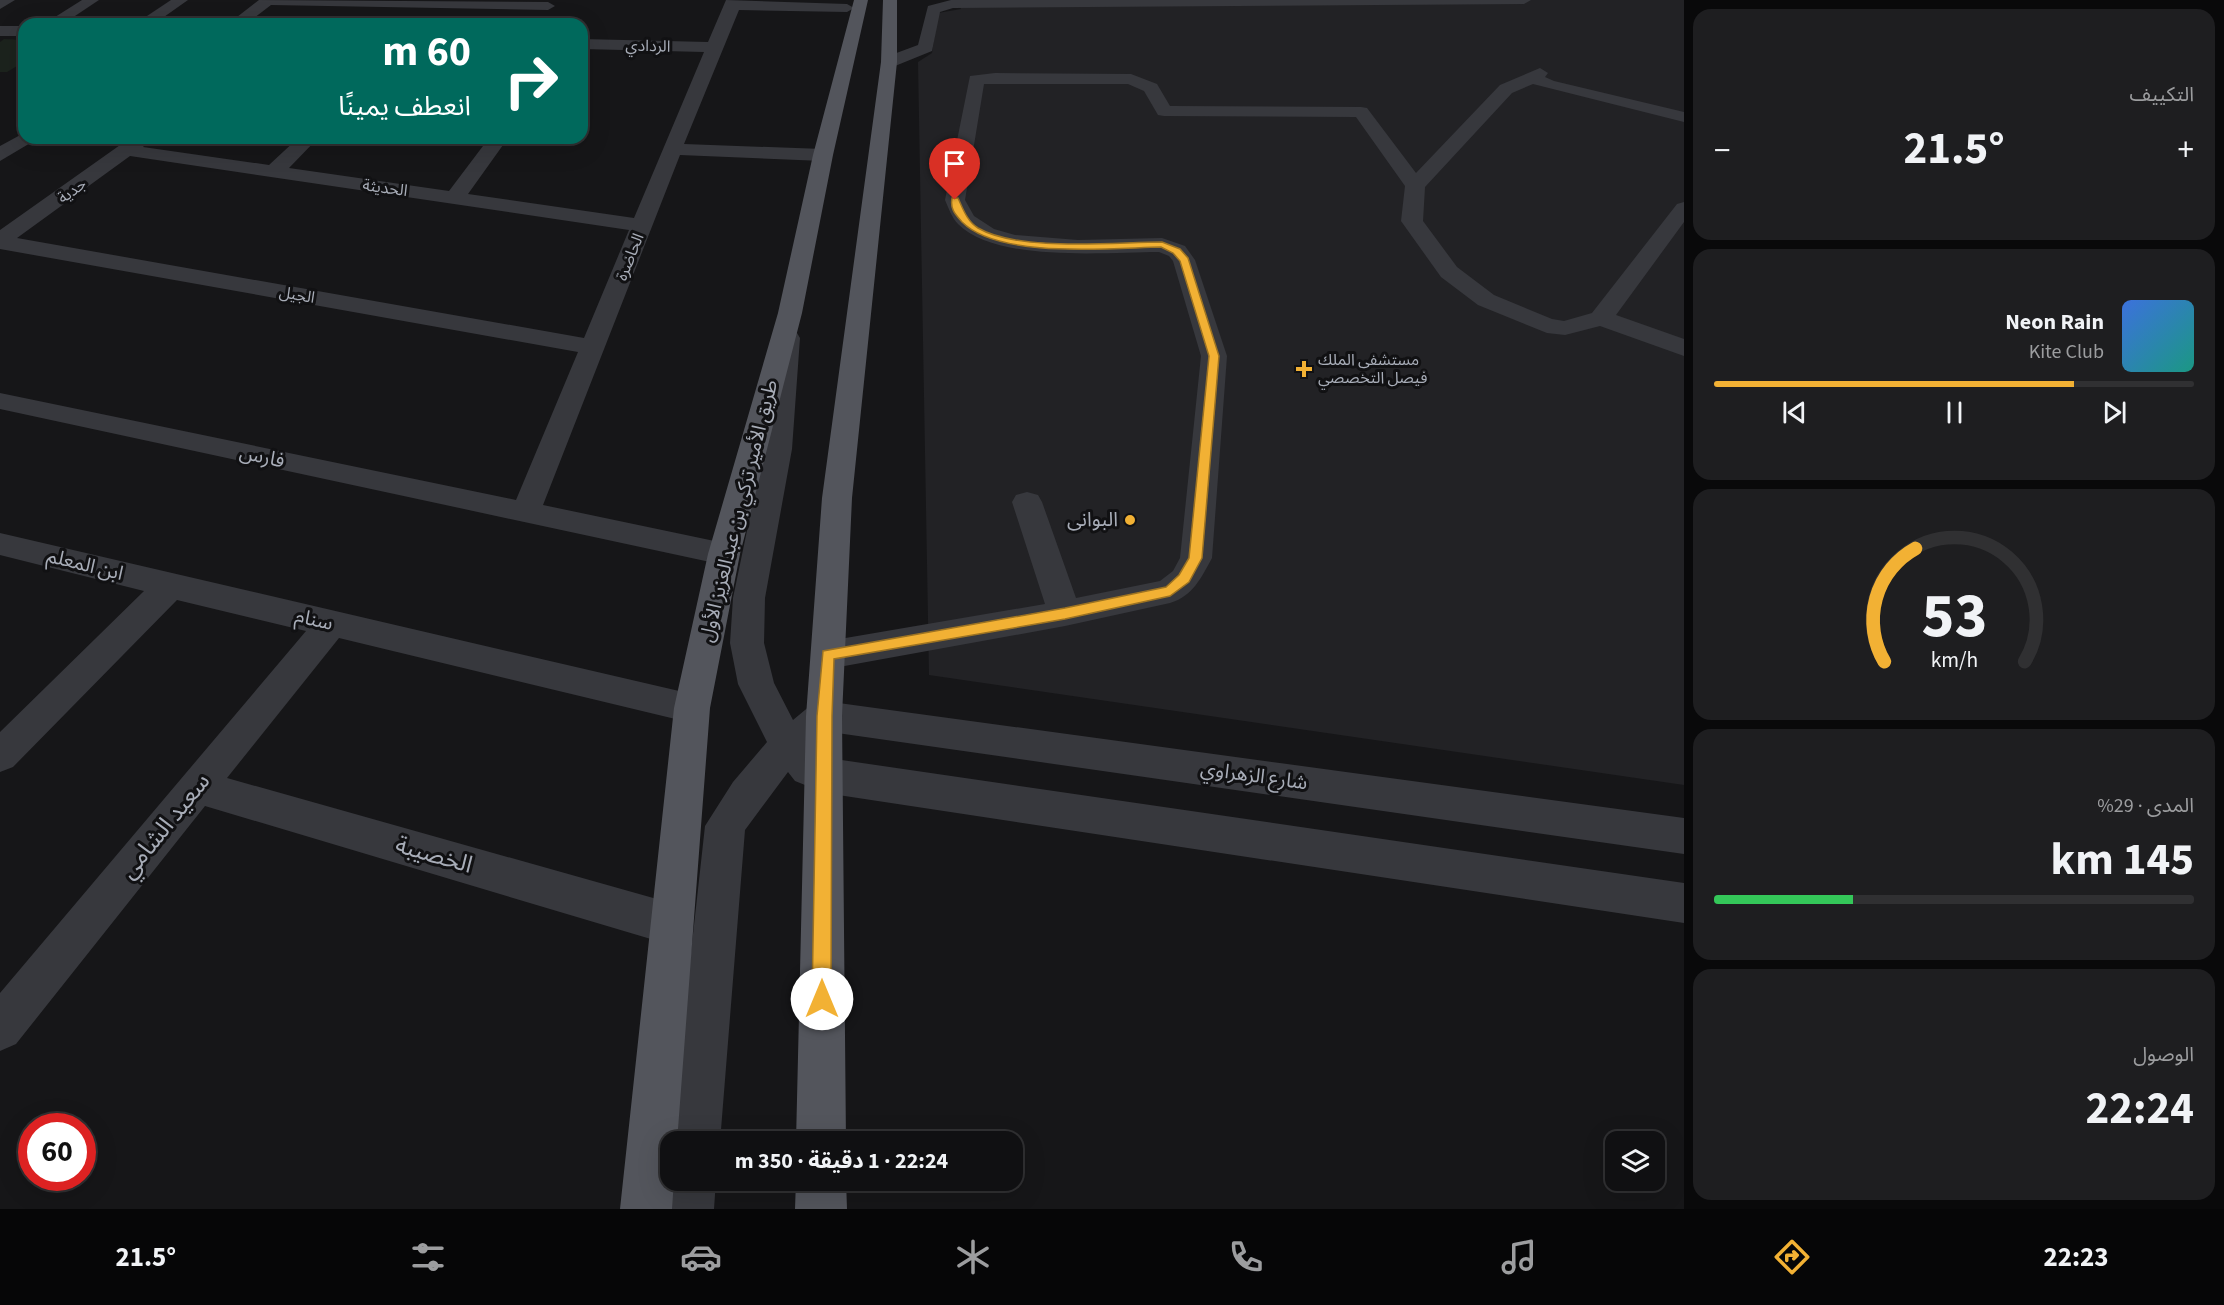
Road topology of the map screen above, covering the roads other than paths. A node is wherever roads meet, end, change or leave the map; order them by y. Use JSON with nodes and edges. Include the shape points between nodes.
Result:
{"nodes":[{"id":1,"x":8,"y":0,"type":"edge"},
{"id":2,"x":92,"y":0,"type":"edge"},
{"id":3,"x":181,"y":0,"type":"edge"},
{"id":4,"x":268,"y":0,"type":"edge"},
{"id":5,"x":733,"y":0,"type":"edge"},
{"id":6,"x":890,"y":0,"type":"edge"},
{"id":7,"x":902,"y":0,"type":"edge"},
{"id":8,"x":1524,"y":0,"type":"edge"},
{"id":9,"x":360,"y":1,"type":"edge"},
{"id":10,"x":451,"y":2,"type":"edge"},
{"id":11,"x":1182,"y":2,"type":"edge"},
{"id":12,"x":550,"y":3,"type":"edge"},
{"id":13,"x":852,"y":3,"type":"edge"},
{"id":14,"x":0,"y":5,"type":"edge"},
{"id":15,"x":62,"y":18,"type":"edge"},
{"id":16,"x":152,"y":18,"type":"edge"},
{"id":17,"x":244,"y":18,"type":"edge"},
{"id":18,"x":539,"y":18,"type":"edge"},
{"id":19,"x":0,"y":31,"type":"edge"},
{"id":20,"x":18,"y":31,"type":"edge"},
{"id":21,"x":588,"y":44,"type":"edge"},
{"id":22,"x":714,"y":47,"type":"junction"},
{"id":23,"x":889,"y":62,"type":"junction"},
{"id":24,"x":1684,"y":117,"type":"edge"},
{"id":25,"x":18,"y":143,"type":"edge"},
{"id":26,"x":134,"y":144,"type":"edge"},
{"id":27,"x":303,"y":144,"type":"edge"},
{"id":28,"x":494,"y":144,"type":"edge"},
{"id":29,"x":673,"y":149,"type":"junction"},
{"id":30,"x":0,"y":155,"type":"edge"},
{"id":31,"x":823,"y":155,"type":"junction"},
{"id":32,"x":273,"y":172,"type":"junction"},
{"id":33,"x":1415,"y":186,"type":"junction"},
{"id":34,"x":454,"y":198,"type":"junction"},
{"id":35,"x":1684,"y":208,"type":"edge"},
{"id":36,"x":643,"y":226,"type":"junction"},
{"id":37,"x":0,"y":241,"type":"edge"},
{"id":38,"x":790,"y":313,"type":"junction"},
{"id":39,"x":1600,"y":318,"type":"junction"},
{"id":40,"x":593,"y":347,"type":"junction"},
{"id":41,"x":1684,"y":348,"type":"edge"},
{"id":42,"x":0,"y":401,"type":"edge"},
{"id":43,"x":1027,"y":502,"type":"dead end"},
{"id":44,"x":525,"y":513,"type":"junction"},
{"id":45,"x":0,"y":544,"type":"edge"},
{"id":46,"x":724,"y":554,"type":"junction"},
{"id":47,"x":170,"y":586,"type":"junction"},
{"id":48,"x":1065,"y":613,"type":"junction"},
{"id":49,"x":331,"y":624,"type":"junction"},
{"id":50,"x":828,"y":655,"type":"junction"},
{"id":51,"x":692,"y":708,"type":"junction"},
{"id":52,"x":824,"y":716,"type":"junction"},
{"id":53,"x":7,"y":740,"type":"edge"},
{"id":54,"x":787,"y":744,"type":"junction"},
{"id":55,"x":825,"y":776,"type":"junction"},
{"id":56,"x":198,"y":787,"type":"junction"},
{"id":57,"x":1684,"y":836,"type":"edge"},
{"id":58,"x":1684,"y":903,"type":"edge"},
{"id":59,"x":671,"y":924,"type":"junction"},
{"id":60,"x":0,"y":1028,"type":"edge"},
{"id":61,"x":696,"y":1131,"type":"edge"},
{"id":62,"x":821,"y":1131,"type":"edge"},
{"id":63,"x":690,"y":1191,"type":"edge"},
{"id":64,"x":821,"y":1191,"type":"edge"},
{"id":65,"x":646,"y":1209,"type":"edge"},
{"id":66,"x":688,"y":1209,"type":"edge"},
{"id":67,"x":820,"y":1209,"type":"edge"}],
"edges":[{"from":1,"to":14,"type":"street"},
{"from":2,"to":15,"type":"street"},
{"from":3,"to":16,"type":"street"},
{"from":4,"to":9,"type":"street"},
{"from":4,"to":17,"type":"street"},
{"from":5,"to":22,"type":"street","name":"الحاضرة"},
{"from":6,"to":23,"type":"main road"},
{"from":7,"to":23,"type":"main road"},
{"from":8,"to":11,"type":"street"},
{"from":9,"to":10,"type":"street"},
{"from":10,"to":12,"type":"street"},
{"from":11,"to":23,"type":"street","via":[[953,4],[933,9],[926,48]]},
{"from":12,"to":18,"type":"street"},
{"from":13,"to":22,"type":"street","via":[[734,5]]},
{"from":13,"to":31,"type":"main road","name":"طريق الأمير تركي بن عبدالعزيز الأول","via":[[845,72]]},
{"from":19,"to":20,"type":"street"},
{"from":21,"to":22,"type":"street","name":"الردادي"},
{"from":22,"to":29,"type":"street","name":"الحاضرة"},
{"from":23,"to":50,"type":"main road","via":[[837,498]]},
{"from":24,"to":33,"type":"street","via":[[1548,85],[1537,76],[1506,89]]},
{"from":25,"to":30,"type":"street"},
{"from":26,"to":32,"type":"street","name":"الحديثة"},
{"from":26,"to":37,"type":"street","name":"جدية"},
{"from":27,"to":32,"type":"street"},
{"from":28,"to":34,"type":"street"},
{"from":29,"to":31,"type":"street"},
{"from":29,"to":36,"type":"street","name":"الحاضرة"},
{"from":31,"to":38,"type":"main road","name":"طريق الأمير تركي بن عبدالعزيز الأول"},
{"from":32,"to":34,"type":"street","name":"الحديثة"},
{"from":33,"to":39,"type":"street","via":[[1412,221],[1449,272],[1486,300],[1547,326],[1566,328]]},
{"from":33,"to":48,"type":"street","via":[[1361,112],[1164,111],[1151,88],[1131,79],[976,80],[955,200],[957,211],[975,229],[1010,241],[1035,245],[1162,245],[1177,251],[1184,260],[1214,356],[1196,558],[1184,579],[1170,591]]},
{"from":34,"to":36,"type":"street","name":"الحديثة"},
{"from":35,"to":39,"type":"street"},
{"from":36,"to":40,"type":"street","name":"الحاضرة"},
{"from":37,"to":40,"type":"street","name":"الجيل"},
{"from":38,"to":46,"type":"main road","name":"طريق الأمير تركي بن عبدالعزيز الأول"},
{"from":38,"to":54,"type":"street","via":[[778,449],[749,598],[747,643],[756,684]]},
{"from":39,"to":41,"type":"street"},
{"from":40,"to":44,"type":"street","name":"الحاضرة"},
{"from":42,"to":44,"type":"street","name":"فارس"},
{"from":43,"to":48,"type":"street"},
{"from":44,"to":46,"type":"street","name":"فارس"},
{"from":45,"to":47,"type":"street","name":"ابن المعلم"},
{"from":46,"to":51,"type":"main road","name":"طريق الأمير تركي بن عبدالعزيز الأول"},
{"from":47,"to":49,"type":"street","name":"سنام"},
{"from":47,"to":53,"type":"street"},
{"from":48,"to":50,"type":"street"},
{"from":49,"to":51,"type":"street","name":"سنام"},
{"from":49,"to":56,"type":"street","name":"سعيد الشامي"},
{"from":50,"to":52,"type":"main road"},
{"from":51,"to":59,"type":"main road","name":"طريق الأمير تركي بن عبدالعزيز الأول"},
{"from":52,"to":54,"type":"street"},
{"from":52,"to":55,"type":"main road"},
{"from":52,"to":57,"type":"street","name":"شارع الزهراوي"},
{"from":54,"to":55,"type":"street","via":[[808,769]]},
{"from":54,"to":61,"type":"street","via":[[745,793],[724,826]]},
{"from":55,"to":58,"type":"street"},
{"from":55,"to":62,"type":"main road"},
{"from":56,"to":59,"type":"street","name":"الخصيبة"},
{"from":56,"to":60,"type":"street","name":"سعيد الشامي"},
{"from":59,"to":65,"type":"main road","name":"طريق الأمير تركي بن عبدالعزيز الأول"},
{"from":63,"to":66,"type":"street"},
{"from":64,"to":67,"type":"main road"}]}
